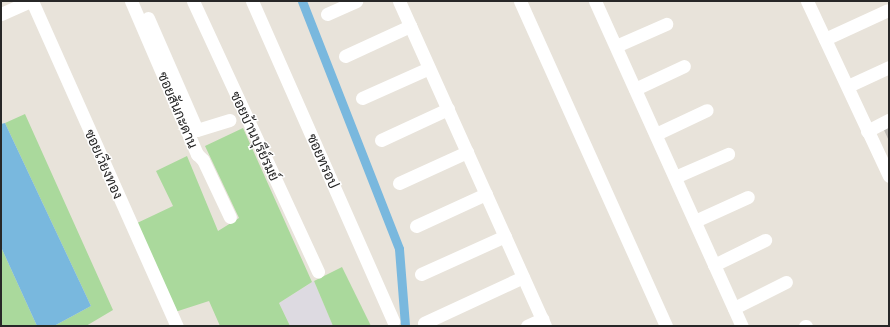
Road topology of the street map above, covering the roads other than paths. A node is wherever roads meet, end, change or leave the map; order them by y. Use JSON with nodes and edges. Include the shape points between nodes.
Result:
{"nodes":[{"id":1,"x":31,"y":1,"type":"edge"},
{"id":2,"x":131,"y":1,"type":"edge"},
{"id":3,"x":141,"y":1,"type":"edge"},
{"id":4,"x":193,"y":1,"type":"edge"},
{"id":5,"x":252,"y":1,"type":"edge"},
{"id":6,"x":356,"y":1,"type":"edge"},
{"id":7,"x":399,"y":1,"type":"edge"},
{"id":8,"x":520,"y":1,"type":"edge"},
{"id":9,"x":596,"y":1,"type":"edge"},
{"id":10,"x":807,"y":1,"type":"edge"},
{"id":11,"x":888,"y":10,"type":"edge"},
{"id":12,"x":1,"y":14,"type":"edge"},
{"id":13,"x":327,"y":14,"type":"dead end"},
{"id":14,"x":666,"y":24,"type":"dead end"},
{"id":15,"x":410,"y":26,"type":"junction"},
{"id":16,"x":825,"y":39,"type":"junction"},
{"id":17,"x":616,"y":46,"type":"junction"},
{"id":18,"x":345,"y":56,"type":"dead end"},
{"id":19,"x":684,"y":66,"type":"dead end"},
{"id":20,"x":889,"y":67,"type":"edge"},
{"id":21,"x":429,"y":68,"type":"junction"},
{"id":22,"x":848,"y":86,"type":"junction"},
{"id":23,"x":635,"y":89,"type":"junction"},
{"id":24,"x":362,"y":98,"type":"dead end"},
{"id":25,"x":448,"y":109,"type":"junction"},
{"id":26,"x":707,"y":110,"type":"dead end"},
{"id":27,"x":230,"y":120,"type":"dead end"},
{"id":28,"x":889,"y":120,"type":"edge"},
{"id":29,"x":867,"y":130,"type":"junction"},
{"id":30,"x":656,"y":134,"type":"junction"},
{"id":31,"x":381,"y":140,"type":"dead end"},
{"id":32,"x":467,"y":152,"type":"junction"},
{"id":33,"x":728,"y":154,"type":"dead end"},
{"id":34,"x":889,"y":175,"type":"edge"},
{"id":35,"x":675,"y":177,"type":"junction"},
{"id":36,"x":399,"y":183,"type":"dead end"},
{"id":37,"x":486,"y":194,"type":"junction"},
{"id":38,"x":748,"y":197,"type":"dead end"},
{"id":39,"x":230,"y":217,"type":"dead end"},
{"id":40,"x":695,"y":221,"type":"junction"},
{"id":41,"x":416,"y":226,"type":"dead end"},
{"id":42,"x":505,"y":236,"type":"junction"},
{"id":43,"x":765,"y":240,"type":"dead end"},
{"id":44,"x":714,"y":265,"type":"junction"},
{"id":45,"x":318,"y":271,"type":"dead end"},
{"id":46,"x":421,"y":274,"type":"dead end"},
{"id":47,"x":523,"y":277,"type":"junction"},
{"id":48,"x":786,"y":282,"type":"dead end"},
{"id":49,"x":734,"y":308,"type":"junction"},
{"id":50,"x":393,"y":321,"type":"dead end"},
{"id":51,"x":424,"y":323,"type":"dead end"},
{"id":52,"x":544,"y":323,"type":"edge"},
{"id":53,"x":177,"y":326,"type":"edge"},
{"id":54,"x":528,"y":326,"type":"edge"},
{"id":55,"x":666,"y":326,"type":"edge"},
{"id":56,"x":742,"y":326,"type":"edge"}],
"edges":[{"from":1,"to":12,"type":"street"},
{"from":1,"to":53,"type":"street","name":"ซอยเวียงทอง"},
{"from":2,"to":39,"type":"street","name":"ซอยสันกะดาน","via":[[197,154],[203,160]]},
{"from":3,"to":27,"type":"street","via":[[197,130]]},
{"from":4,"to":45,"type":"street","name":"ซอยบ้านบุรีย์รมย์"},
{"from":5,"to":50,"type":"street","name":"ซอยทรอป"},
{"from":6,"to":13,"type":"street"},
{"from":7,"to":15,"type":"street"},
{"from":8,"to":55,"type":"street"},
{"from":9,"to":17,"type":"street"},
{"from":10,"to":16,"type":"street"},
{"from":11,"to":16,"type":"street"},
{"from":14,"to":17,"type":"street"},
{"from":15,"to":18,"type":"street"},
{"from":15,"to":21,"type":"street"},
{"from":16,"to":22,"type":"street"},
{"from":17,"to":23,"type":"street"},
{"from":19,"to":23,"type":"street"},
{"from":20,"to":22,"type":"street"},
{"from":21,"to":24,"type":"street"},
{"from":21,"to":25,"type":"street"},
{"from":22,"to":29,"type":"street"},
{"from":23,"to":30,"type":"street"},
{"from":25,"to":31,"type":"street"},
{"from":25,"to":32,"type":"street"},
{"from":26,"to":30,"type":"street"},
{"from":28,"to":29,"type":"street"},
{"from":29,"to":34,"type":"street"},
{"from":30,"to":35,"type":"street"},
{"from":32,"to":36,"type":"street"},
{"from":32,"to":37,"type":"street"},
{"from":33,"to":35,"type":"street"},
{"from":35,"to":40,"type":"street"},
{"from":37,"to":41,"type":"street"},
{"from":37,"to":42,"type":"street"},
{"from":38,"to":40,"type":"street"},
{"from":40,"to":44,"type":"street"},
{"from":42,"to":46,"type":"street"},
{"from":42,"to":47,"type":"street"},
{"from":43,"to":44,"type":"street"},
{"from":44,"to":49,"type":"street"},
{"from":47,"to":51,"type":"street"},
{"from":47,"to":52,"type":"street"},
{"from":48,"to":49,"type":"street"},
{"from":49,"to":56,"type":"street"},
{"from":52,"to":54,"type":"street"}]}
